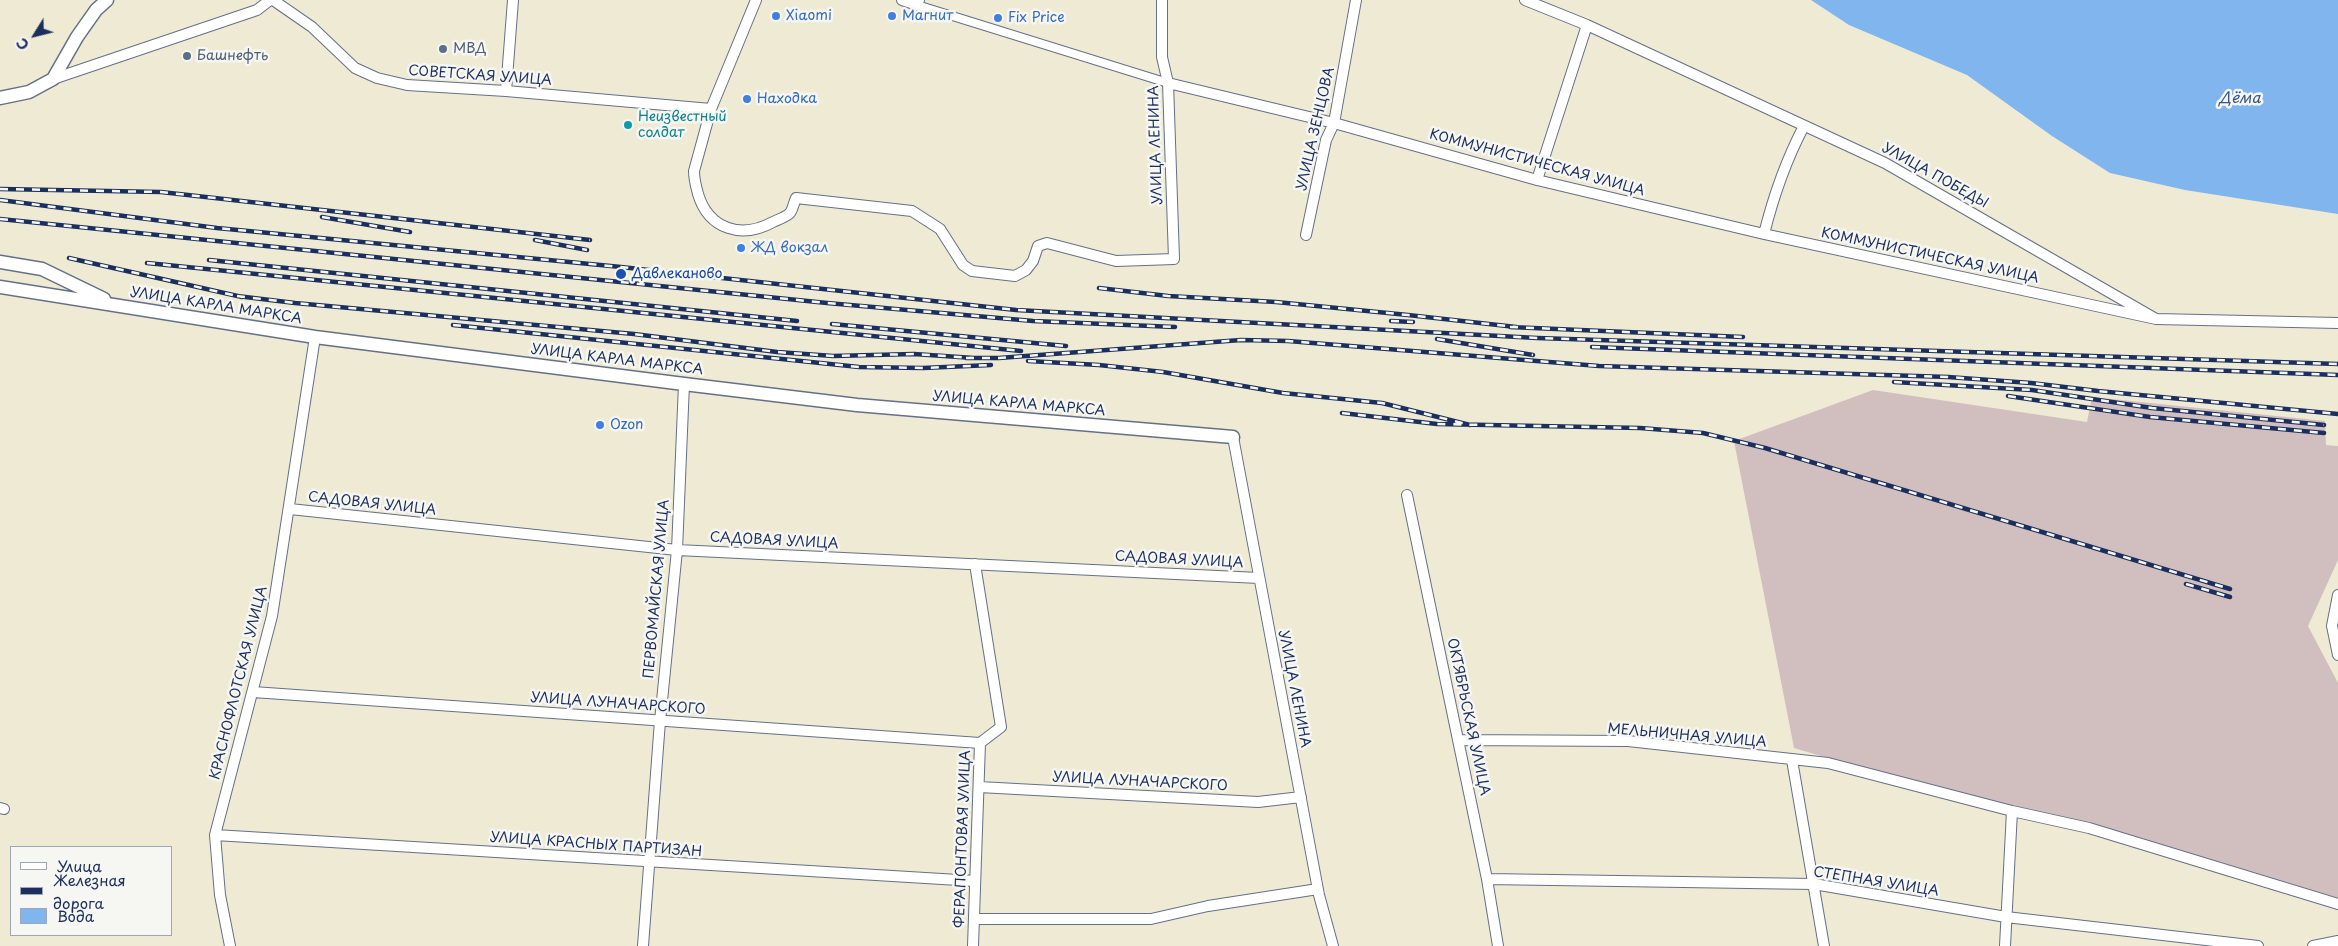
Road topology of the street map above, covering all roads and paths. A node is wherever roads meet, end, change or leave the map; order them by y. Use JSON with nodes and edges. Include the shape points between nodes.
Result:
{"nodes":[{"id":1,"x":107,"y":0,"type":"edge"},
{"id":2,"x":272,"y":0,"type":"edge"},
{"id":3,"x":513,"y":0,"type":"edge"},
{"id":4,"x":756,"y":0,"type":"edge"},
{"id":5,"x":902,"y":0,"type":"edge"},
{"id":6,"x":1162,"y":0,"type":"edge"},
{"id":7,"x":1356,"y":0,"type":"edge"},
{"id":8,"x":1525,"y":0,"type":"edge"},
{"id":9,"x":918,"y":3,"type":"edge"},
{"id":10,"x":1587,"y":25,"type":"junction"},
{"id":11,"x":53,"y":79,"type":"junction"},
{"id":12,"x":1168,"y":83,"type":"junction"},
{"id":13,"x":506,"y":91,"type":"junction"},
{"id":14,"x":0,"y":98,"type":"edge"},
{"id":15,"x":711,"y":109,"type":"junction"},
{"id":16,"x":1334,"y":123,"type":"junction"},
{"id":17,"x":1804,"y":126,"type":"junction"},
{"id":18,"x":1537,"y":180,"type":"junction"},
{"id":19,"x":1764,"y":234,"type":"junction"},
{"id":20,"x":1306,"y":235,"type":"dead end"},
{"id":21,"x":0,"y":262,"type":"edge"},
{"id":22,"x":0,"y":287,"type":"edge"},
{"id":23,"x":2101,"y":287,"type":"junction"},
{"id":24,"x":2093,"y":305,"type":"junction"},
{"id":25,"x":118,"y":306,"type":"junction"},
{"id":26,"x":2156,"y":319,"type":"junction"},
{"id":27,"x":2338,"y":323,"type":"edge"},
{"id":28,"x":314,"y":336,"type":"junction"},
{"id":29,"x":684,"y":384,"type":"junction"},
{"id":30,"x":1232,"y":437,"type":"joint"},
{"id":31,"x":1407,"y":494,"type":"dead end"},
{"id":32,"x":290,"y":509,"type":"junction"},
{"id":33,"x":677,"y":550,"type":"junction"},
{"id":34,"x":975,"y":564,"type":"junction"},
{"id":35,"x":1259,"y":578,"type":"junction"},
{"id":36,"x":2338,"y":595,"type":"edge"},
{"id":37,"x":2338,"y":655,"type":"edge"},
{"id":38,"x":254,"y":692,"type":"junction"},
{"id":39,"x":660,"y":721,"type":"junction"},
{"id":40,"x":1458,"y":740,"type":"junction"},
{"id":41,"x":980,"y":743,"type":"junction"},
{"id":42,"x":1792,"y":760,"type":"junction"},
{"id":43,"x":978,"y":787,"type":"junction"},
{"id":44,"x":1301,"y":797,"type":"junction"},
{"id":45,"x":2012,"y":811,"type":"junction"},
{"id":46,"x":215,"y":835,"type":"junction"},
{"id":47,"x":648,"y":863,"type":"junction"},
{"id":48,"x":1487,"y":879,"type":"junction"},
{"id":49,"x":976,"y":881,"type":"junction"},
{"id":50,"x":1814,"y":884,"type":"junction"},
{"id":51,"x":1318,"y":889,"type":"junction"},
{"id":52,"x":2338,"y":904,"type":"edge"},
{"id":53,"x":2006,"y":917,"type":"junction"},
{"id":54,"x":974,"y":919,"type":"junction"},
{"id":55,"x":2338,"y":941,"type":"edge"},
{"id":56,"x":230,"y":946,"type":"edge"},
{"id":57,"x":643,"y":946,"type":"edge"},
{"id":58,"x":973,"y":946,"type":"edge"},
{"id":59,"x":1333,"y":946,"type":"edge"},
{"id":60,"x":1498,"y":946,"type":"edge"},
{"id":61,"x":1824,"y":946,"type":"edge"},
{"id":62,"x":2006,"y":946,"type":"edge"},
{"id":63,"x":2258,"y":946,"type":"edge"},
{"id":64,"x":2313,"y":946,"type":"edge"}],
"edges":[{"from":1,"to":11,"type":"street","via":[[77,37]]},
{"from":2,"to":11,"type":"street","via":[[257,10]]},
{"from":2,"to":13,"type":"street","name":"СОВЕТСКАЯ УЛИЦА","via":[[312,27],[355,68],[377,78],[406,85]]},
{"from":3,"to":13,"type":"street"},
{"from":4,"to":15,"type":"street"},
{"from":5,"to":9,"type":"street"},
{"from":6,"to":12,"type":"street","name":"УЛИЦА ЛЕНИНА","via":[[1162,57]]},
{"from":7,"to":16,"type":"street","name":"УЛИЦА ЗЕНЦОВА"},
{"from":8,"to":10,"type":"street","name":"УЛИЦА ПОБЕДЫ"},
{"from":9,"to":12,"type":"street","name":"КОММУНИСТИЧЕСКАЯ УЛИЦА"},
{"from":10,"to":17,"type":"street","name":"УЛИЦА ПОБЕДЫ"},
{"from":10,"to":18,"type":"street"},
{"from":11,"to":14,"type":"street","via":[[29,92]]},
{"from":12,"to":15,"type":"street","name":"УЛИЦА ЛЕНИНА","via":[[1174,259],[1116,261],[1048,243],[1038,246],[1026,270],[1015,276],[972,271],[963,265],[940,228],[912,211],[796,198],[790,213],[760,229],[748,232],[730,230],[710,217],[694,180]]},
{"from":12,"to":16,"type":"street","name":"КОММУНИСТИЧЕСКАЯ УЛИЦА"},
{"from":13,"to":15,"type":"street","name":"СОВЕТСКАЯ УЛИЦА"},
{"from":16,"to":18,"type":"street","name":"КОММУНИСТИЧЕСКАЯ УЛИЦА"},
{"from":16,"to":20,"type":"street","name":"УЛИЦА ЗЕНЦОВА","via":[[1326,140]]},
{"from":17,"to":19,"type":"street","via":[[1786,161]]},
{"from":17,"to":23,"type":"street","name":"УЛИЦА ПОБЕДЫ","via":[[1885,163]]},
{"from":18,"to":19,"type":"street","name":"КОММУНИСТИЧЕСКАЯ УЛИЦА"},
{"from":19,"to":24,"type":"street","name":"КОММУНИСТИЧЕСКАЯ УЛИЦА"},
{"from":21,"to":25,"type":"street","via":[[42,269]]},
{"from":22,"to":25,"type":"street","name":"УЛИЦА КАРЛА МАРКСА"},
{"from":23,"to":24,"type":"street","via":[[2102,296]]},
{"from":23,"to":26,"type":"street","name":"УЛИЦА ПОБЕДЫ"},
{"from":24,"to":26,"type":"street","name":"КОММУНИСТИЧЕСКАЯ УЛИЦА"},
{"from":25,"to":28,"type":"street","name":"УЛИЦА КАРЛА МАРКСА"},
{"from":26,"to":27,"type":"street","name":"УЛИЦА ПОБЕДЫ"},
{"from":28,"to":29,"type":"street","name":"УЛИЦА КАРЛА МАРКСА"},
{"from":28,"to":32,"type":"street","name":"КРАСНОФЛОТСКАЯ УЛИЦА"},
{"from":29,"to":30,"type":"street","name":"УЛИЦА КАРЛА МАРКСА","via":[[857,405]]},
{"from":29,"to":33,"type":"street","name":"ПЕРВОМАЙСКАЯ УЛИЦА"},
{"from":30,"to":35,"type":"street","name":"УЛИЦА ЛЕНИНА"},
{"from":31,"to":40,"type":"street","name":"ОКТЯБРЬСКАЯ УЛИЦА"},
{"from":32,"to":33,"type":"street","name":"САДОВАЯ УЛИЦА"},
{"from":32,"to":38,"type":"street","name":"КРАСНОФЛОТСКАЯ УЛИЦА","via":[[272,616]]},
{"from":33,"to":34,"type":"street","name":"САДОВАЯ УЛИЦА"},
{"from":33,"to":39,"type":"street","name":"ПЕРВОМАЙСКАЯ УЛИЦА"},
{"from":34,"to":35,"type":"street","name":"САДОВАЯ УЛИЦА"},
{"from":34,"to":41,"type":"street","name":"ФЕРАПОНТОВАЯ УЛИЦА","via":[[1001,727]]},
{"from":35,"to":44,"type":"street","name":"УЛИЦА ЛЕНИНА"},
{"from":36,"to":37,"type":"street","via":[[2332,626]]},
{"from":38,"to":39,"type":"street","name":"УЛИЦА ЛУНАЧАРСКОГО"},
{"from":38,"to":46,"type":"street","name":"КРАСНОФЛОТСКАЯ УЛИЦА"},
{"from":39,"to":41,"type":"street","name":"УЛИЦА ЛУНАЧАРСКОГО"},
{"from":39,"to":47,"type":"street","name":"ПЕРВОМАЙСКАЯ УЛИЦА"},
{"from":40,"to":42,"type":"street","name":"МЕЛЬНИЧНАЯ УЛИЦА","via":[[1628,741]]},
{"from":40,"to":48,"type":"street","name":"ОКТЯБРЬСКАЯ УЛИЦА"},
{"from":41,"to":43,"type":"street","name":"ФЕРАПОНТОВАЯ УЛИЦА"},
{"from":42,"to":45,"type":"street","via":[[1828,762]]},
{"from":42,"to":50,"type":"street"},
{"from":43,"to":44,"type":"street","name":"УЛИЦА ЛУНАЧАРСКОГО","via":[[1258,802]]},
{"from":43,"to":49,"type":"street","name":"ФЕРАПОНТОВАЯ УЛИЦА"},
{"from":44,"to":51,"type":"street","name":"УЛИЦА ЛЕНИНА"},
{"from":45,"to":52,"type":"street","via":[[2089,828]]},
{"from":45,"to":53,"type":"street"},
{"from":46,"to":47,"type":"street","name":"УЛИЦА КРАСНЫХ ПАРТИЗАН"},
{"from":46,"to":56,"type":"street","name":"КРАСНОФЛОТСКАЯ УЛИЦА","via":[[220,895]]},
{"from":47,"to":49,"type":"street","name":"УЛИЦА КРАСНЫХ ПАРТИЗАН"},
{"from":47,"to":57,"type":"street","name":"ПЕРВОМАЙСКАЯ УЛИЦА"},
{"from":48,"to":50,"type":"street","name":"СТЕПНАЯ УЛИЦА"},
{"from":48,"to":60,"type":"street","name":"ОКТЯБРЬСКАЯ УЛИЦА"},
{"from":49,"to":54,"type":"street","name":"ФЕРАПОНТОВАЯ УЛИЦА"},
{"from":50,"to":53,"type":"street","name":"СТЕПНАЯ УЛИЦА"},
{"from":50,"to":61,"type":"street"},
{"from":51,"to":54,"type":"street","via":[[1208,906],[1151,919]]},
{"from":51,"to":59,"type":"street","name":"УЛИЦА ЛЕНИНА"},
{"from":53,"to":62,"type":"street"},
{"from":53,"to":63,"type":"street","name":"СТЕПНАЯ УЛИЦА"},
{"from":54,"to":58,"type":"street","name":"ФЕРАПОНТОВАЯ УЛИЦА"},
{"from":55,"to":64,"type":"street"}]}
